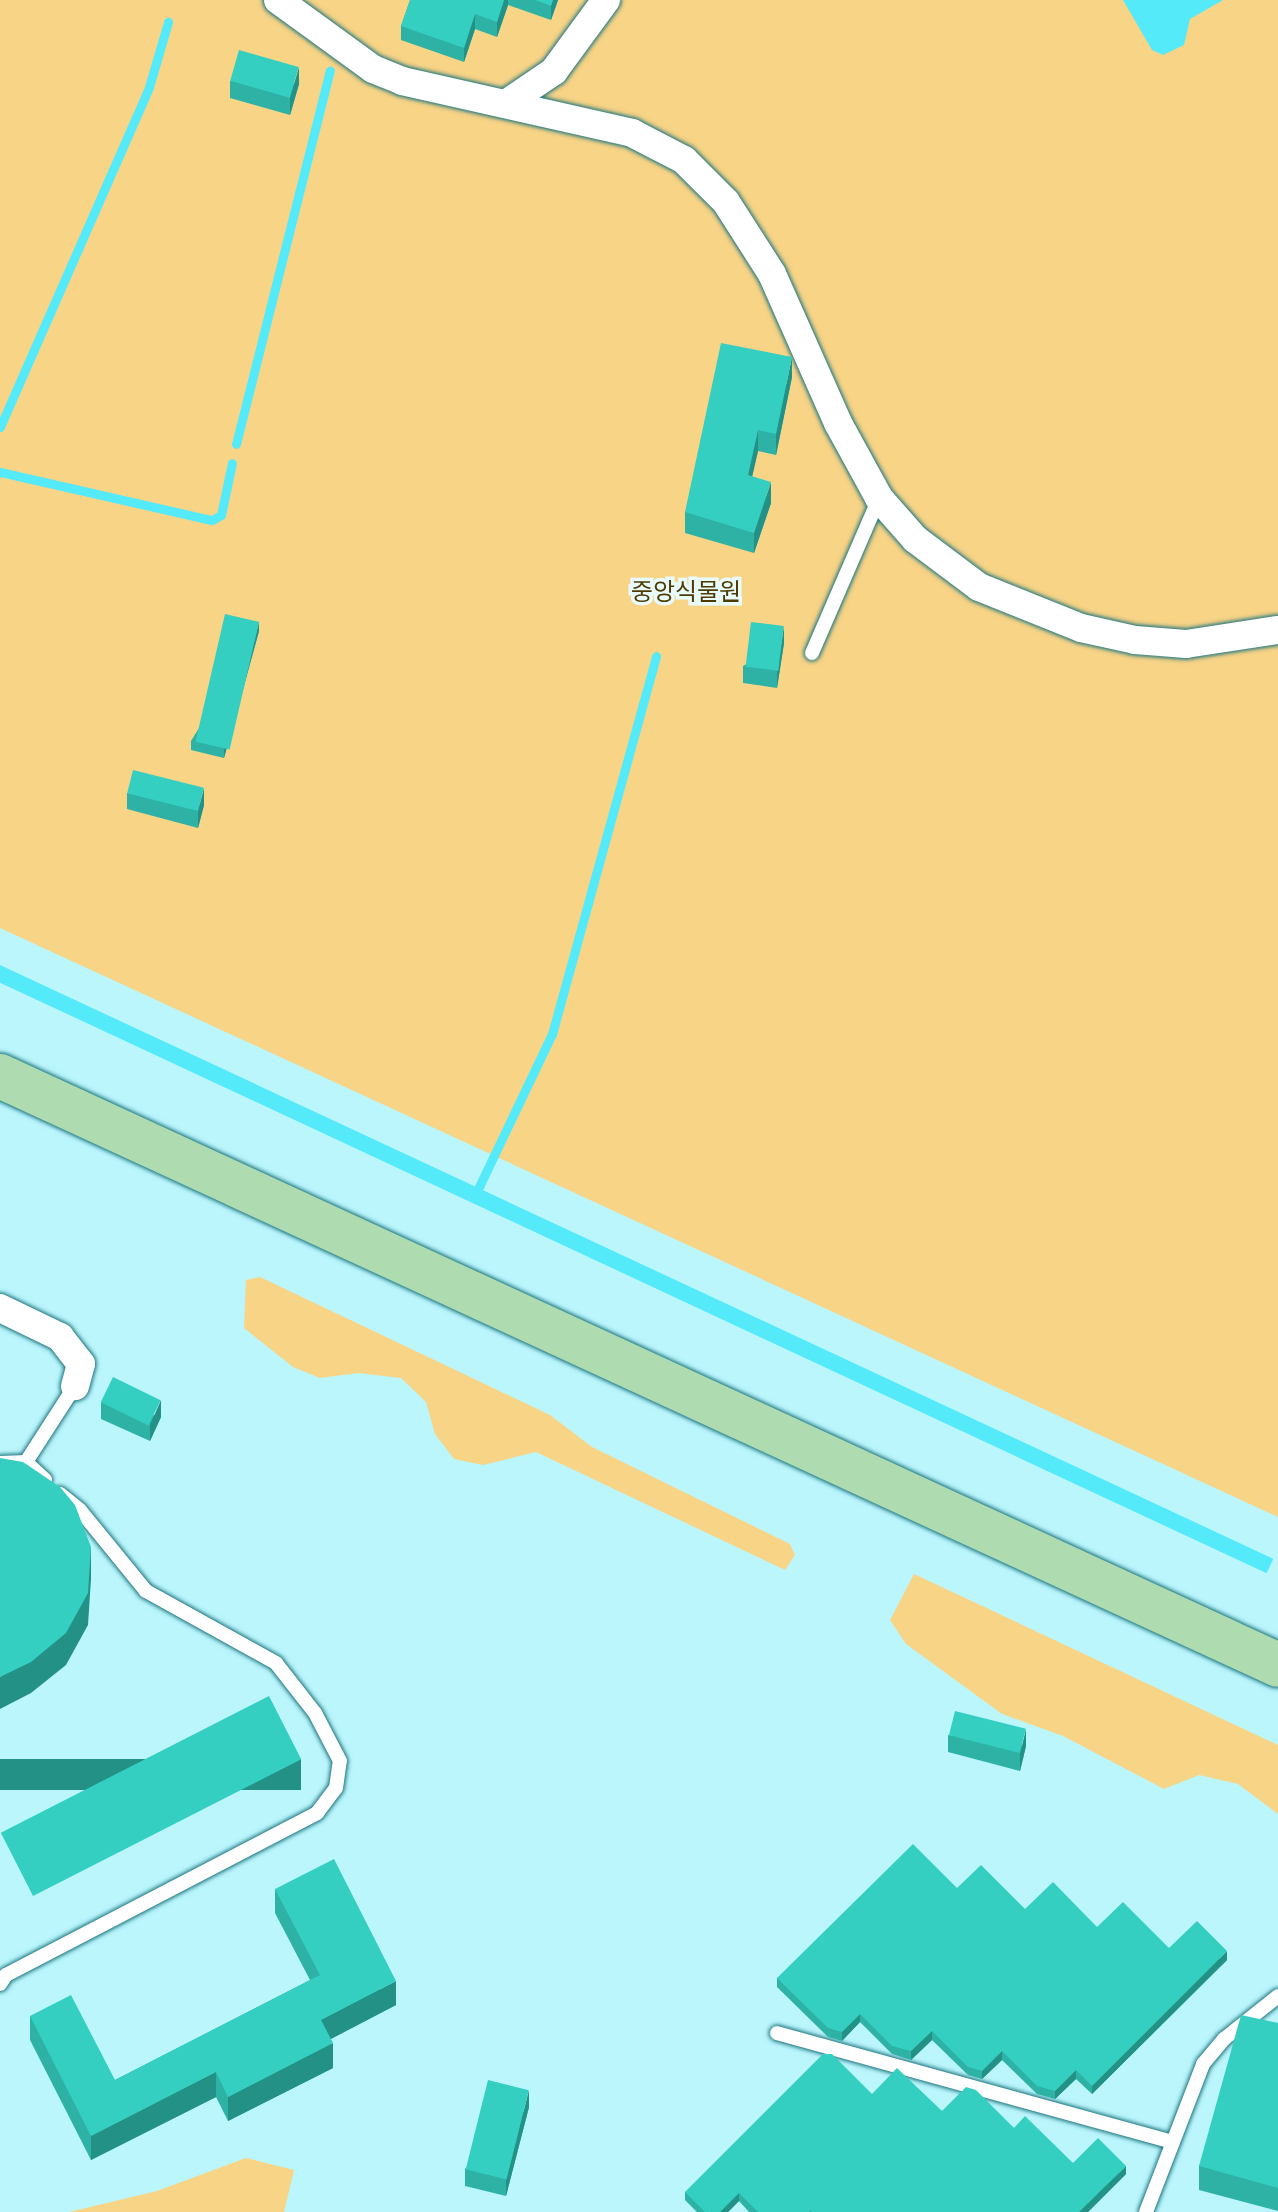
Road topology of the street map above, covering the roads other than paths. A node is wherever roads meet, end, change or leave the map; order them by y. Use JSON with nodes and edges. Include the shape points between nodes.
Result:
{"nodes":[{"id":1,"x":278,"y":0,"type":"edge"},
{"id":2,"x":606,"y":0,"type":"edge"},
{"id":3,"x":507,"y":103,"type":"junction"},
{"id":4,"x":879,"y":498,"type":"junction"},
{"id":5,"x":1278,"y":630,"type":"edge"},
{"id":6,"x":812,"y":653,"type":"dead end"},
{"id":7,"x":0,"y":1076,"type":"edge"},
{"id":8,"x":0,"y":1308,"type":"edge"},
{"id":9,"x":75,"y":1386,"type":"joint"},
{"id":10,"x":26,"y":1462,"type":"junction"},
{"id":11,"x":0,"y":1463,"type":"edge"},
{"id":12,"x":1278,"y":1665,"type":"edge"},
{"id":13,"x":0,"y":1984,"type":"edge"},
{"id":14,"x":1278,"y":1996,"type":"edge"},
{"id":15,"x":777,"y":2033,"type":"dead end"},
{"id":16,"x":1172,"y":2142,"type":"junction"},
{"id":17,"x":1146,"y":2212,"type":"edge"}],
"edges":[{"from":1,"to":3,"type":"street","via":[[373,69],[402,81]]},
{"from":2,"to":3,"type":"street","via":[[554,71]]},
{"from":3,"to":4,"type":"street","via":[[632,133],[684,160],[709,182],[772,274],[838,423]]},
{"from":4,"to":5,"type":"street","via":[[915,539],[979,587],[1081,628],[1186,644]]},
{"from":4,"to":6,"type":"lane"},
{"from":7,"to":12,"type":"main road"},
{"from":8,"to":9,"type":"street","via":[[60,1337],[81,1364]]},
{"from":9,"to":10,"type":"lane"},
{"from":10,"to":11,"type":"lane"},
{"from":10,"to":13,"type":"lane","via":[[80,1510],[146,1591],[276,1663],[315,1713],[340,1761],[336,1788],[317,1813],[6,1975]]},
{"from":14,"to":16,"type":"lane","via":[[1224,2039],[1203,2064]]},
{"from":15,"to":16,"type":"lane"},
{"from":16,"to":17,"type":"lane"}]}
